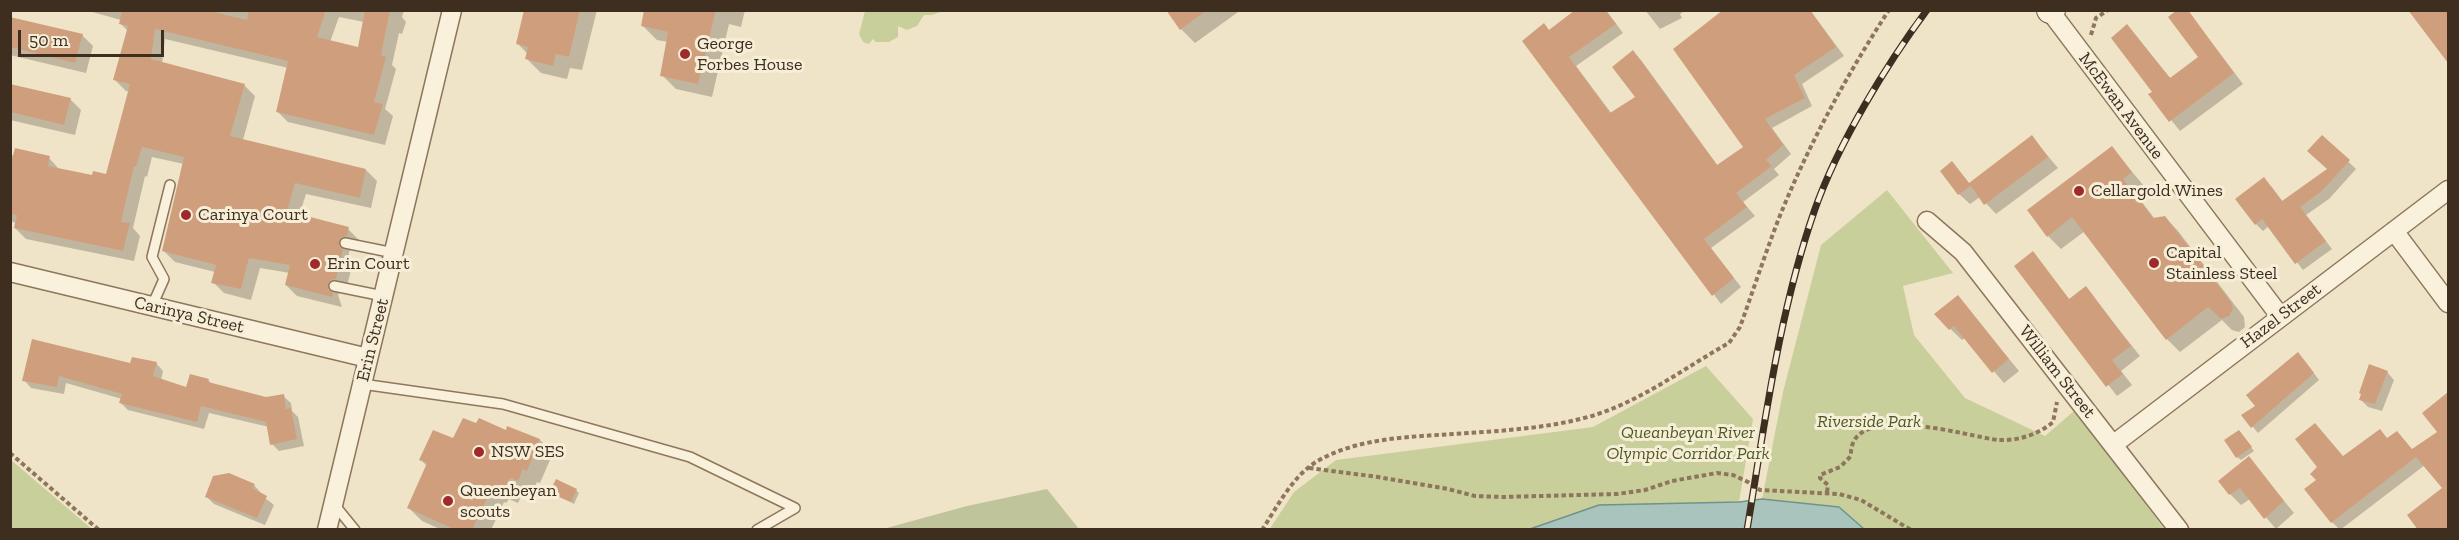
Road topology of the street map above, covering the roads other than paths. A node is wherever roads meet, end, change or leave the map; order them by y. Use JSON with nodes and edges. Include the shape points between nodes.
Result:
{"nodes":[{"id":1,"x":452,"y":10,"type":"edge"},
{"id":2,"x":2051,"y":11,"type":"edge"},
{"id":3,"x":170,"y":185,"type":"dead end"},
{"id":4,"x":2448,"y":190,"type":"edge"},
{"id":5,"x":1927,"y":221,"type":"dead end"},
{"id":6,"x":2394,"y":231,"type":"junction"},
{"id":7,"x":345,"y":243,"type":"dead end"},
{"id":8,"x":394,"y":253,"type":"junction"},
{"id":9,"x":10,"y":272,"type":"edge"},
{"id":10,"x":334,"y":286,"type":"dead end"},
{"id":11,"x":383,"y":296,"type":"junction"},
{"id":12,"x":2448,"y":303,"type":"edge"},
{"id":13,"x":152,"y":306,"type":"junction"},
{"id":14,"x":2280,"y":316,"type":"junction"},
{"id":15,"x":368,"y":358,"type":"junction"},
{"id":16,"x":362,"y":384,"type":"junction"},
{"id":17,"x":2114,"y":444,"type":"junction"},
{"id":18,"x":333,"y":503,"type":"junction"},
{"id":19,"x":327,"y":530,"type":"edge"},
{"id":20,"x":355,"y":530,"type":"edge"},
{"id":21,"x":758,"y":530,"type":"edge"},
{"id":22,"x":2179,"y":530,"type":"edge"}],
"edges":[{"from":1,"to":8,"type":"street","name":"Erin Street"},
{"from":2,"to":14,"type":"street","name":"McEwan Avenue"},
{"from":3,"to":13,"type":"lane","via":[[152,257],[164,279]]},
{"from":4,"to":6,"type":"street","name":"Hazel Street"},
{"from":5,"to":17,"type":"street","name":"William Street","via":[[1963,252]]},
{"from":6,"to":12,"type":"street"},
{"from":6,"to":14,"type":"street","name":"Hazel Street"},
{"from":7,"to":8,"type":"lane"},
{"from":8,"to":11,"type":"street","name":"Erin Street"},
{"from":9,"to":13,"type":"street","name":"Carinya Street"},
{"from":10,"to":11,"type":"lane"},
{"from":11,"to":15,"type":"street","name":"Erin Street"},
{"from":13,"to":15,"type":"street","name":"Carinya Street"},
{"from":14,"to":17,"type":"street","name":"Hazel Street"},
{"from":15,"to":16,"type":"street","name":"Erin Street"},
{"from":16,"to":18,"type":"street","name":"Erin Street"},
{"from":16,"to":21,"type":"lane","via":[[503,404],[690,457],[795,508]]},
{"from":17,"to":22,"type":"street","name":"William Street"},
{"from":18,"to":19,"type":"street","name":"Erin Street"},
{"from":18,"to":20,"type":"lane"}]}
